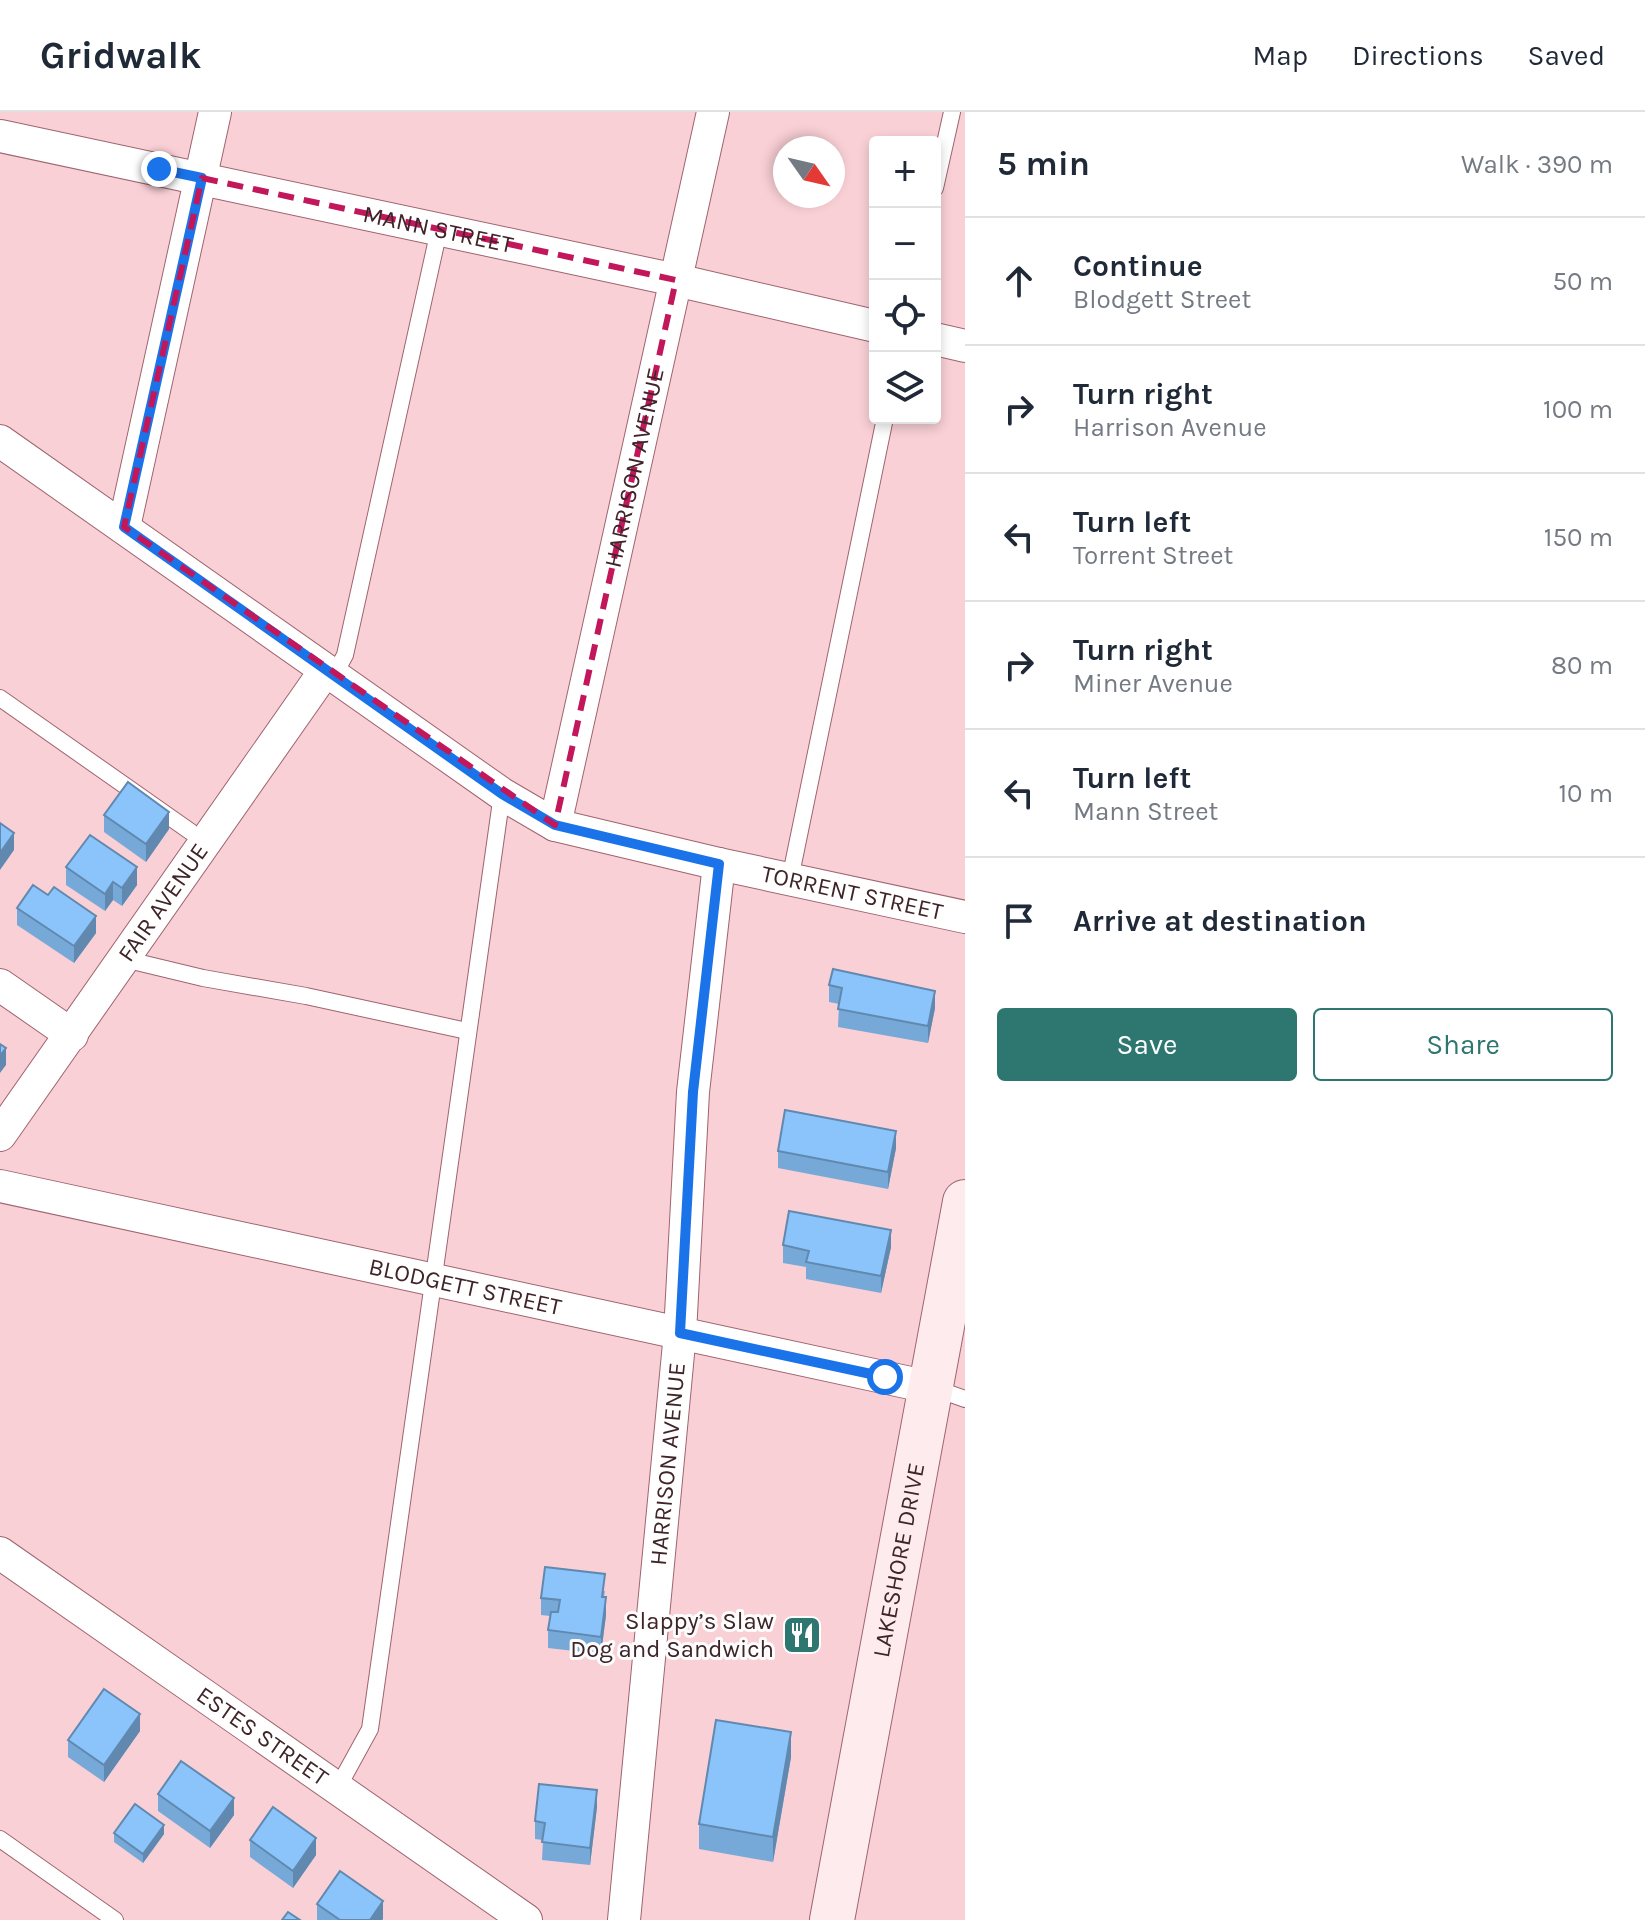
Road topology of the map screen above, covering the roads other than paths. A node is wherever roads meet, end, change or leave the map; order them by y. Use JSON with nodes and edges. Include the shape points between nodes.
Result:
{"nodes":[{"id":1,"x":215,"y":112,"type":"edge"},
{"id":2,"x":713,"y":112,"type":"edge"},
{"id":3,"x":952,"y":112,"type":"edge"},
{"id":4,"x":0,"y":136,"type":"edge"},
{"id":5,"x":941,"y":161,"type":"edge"},
{"id":6,"x":202,"y":178,"type":"junction"},
{"id":7,"x":439,"y":230,"type":"junction"},
{"id":8,"x":676,"y":280,"type":"junction"},
{"id":9,"x":869,"y":325,"type":"edge"},
{"id":10,"x":941,"y":340,"type":"edge"},
{"id":11,"x":965,"y":346,"type":"edge"},
{"id":12,"x":884,"y":424,"type":"edge"},
{"id":13,"x":0,"y":441,"type":"edge"},
{"id":14,"x":124,"y":527,"type":"junction"},
{"id":15,"x":329,"y":674,"type":"junction"},
{"id":16,"x":0,"y":698,"type":"edge"},
{"id":17,"x":502,"y":794,"type":"junction"},
{"id":18,"x":555,"y":825,"type":"junction"},
{"id":19,"x":191,"y":832,"type":"dead end"},
{"id":20,"x":719,"y":864,"type":"junction"},
{"id":21,"x":790,"y":879,"type":"junction"},
{"id":22,"x":965,"y":917,"type":"edge"},
{"id":23,"x":124,"y":959,"type":"junction"},
{"id":24,"x":0,"y":985,"type":"edge"},
{"id":25,"x":467,"y":1031,"type":"junction"},
{"id":26,"x":72,"y":1035,"type":"junction"},
{"id":27,"x":0,"y":1135,"type":"edge"},
{"id":28,"x":0,"y":1186,"type":"edge"},
{"id":29,"x":965,"y":1202,"type":"edge"},
{"id":30,"x":432,"y":1278,"type":"junction"},
{"id":31,"x":680,"y":1333,"type":"junction"},
{"id":32,"x":947,"y":1393,"type":"edge"},
{"id":33,"x":0,"y":1553,"type":"edge"},
{"id":34,"x":337,"y":1789,"type":"junction"},
{"id":35,"x":0,"y":1839,"type":"edge"},
{"id":36,"x":115,"y":1920,"type":"edge"},
{"id":37,"x":526,"y":1920,"type":"edge"},
{"id":38,"x":624,"y":1920,"type":"edge"},
{"id":39,"x":832,"y":1920,"type":"edge"}],
"edges":[{"from":1,"to":6,"type":"street"},
{"from":2,"to":8,"type":"street","name":"HARRISON AVENUE"},
{"from":3,"to":5,"type":"lane"},
{"from":4,"to":6,"type":"street","name":"MANN STREET"},
{"from":6,"to":7,"type":"street","name":"MANN STREET"},
{"from":6,"to":14,"type":"street"},
{"from":7,"to":8,"type":"street","name":"MANN STREET"},
{"from":7,"to":15,"type":"lane","via":[[345,655]]},
{"from":8,"to":9,"type":"street","name":"MANN STREET"},
{"from":8,"to":18,"type":"street","name":"HARRISON AVENUE"},
{"from":10,"to":11,"type":"street"},
{"from":12,"to":21,"type":"lane"},
{"from":13,"to":14,"type":"street","name":"TORRENT STREET"},
{"from":14,"to":15,"type":"street","name":"TORRENT STREET"},
{"from":15,"to":17,"type":"street","name":"TORRENT STREET"},
{"from":15,"to":23,"type":"street","name":"FAIR AVENUE"},
{"from":16,"to":19,"type":"lane"},
{"from":17,"to":18,"type":"street","name":"TORRENT STREET"},
{"from":17,"to":25,"type":"lane"},
{"from":18,"to":20,"type":"street","name":"TORRENT STREET"},
{"from":20,"to":21,"type":"street","name":"TORRENT STREET"},
{"from":20,"to":31,"type":"street","name":"HARRISON AVENUE","via":[[693,1092]]},
{"from":21,"to":22,"type":"street","name":"TORRENT STREET"},
{"from":23,"to":25,"type":"lane"},
{"from":23,"to":26,"type":"street","name":"FAIR AVENUE"},
{"from":24,"to":26,"type":"street"},
{"from":25,"to":30,"type":"lane"},
{"from":26,"to":27,"type":"street","name":"FAIR AVENUE"},
{"from":28,"to":30,"type":"street","name":"BLODGETT STREET"},
{"from":29,"to":32,"type":"main road","name":"LAKESHORE DRIVE"},
{"from":30,"to":31,"type":"street","name":"BLODGETT STREET"},
{"from":30,"to":34,"type":"lane","via":[[370,1729]]},
{"from":31,"to":32,"type":"street","name":"BLODGETT STREET"},
{"from":31,"to":38,"type":"street","name":"HARRISON AVENUE"},
{"from":32,"to":39,"type":"main road","name":"LAKESHORE DRIVE"},
{"from":33,"to":34,"type":"street","name":"ESTES STREET"},
{"from":34,"to":37,"type":"street","name":"ESTES STREET"},
{"from":35,"to":36,"type":"lane"}]}
